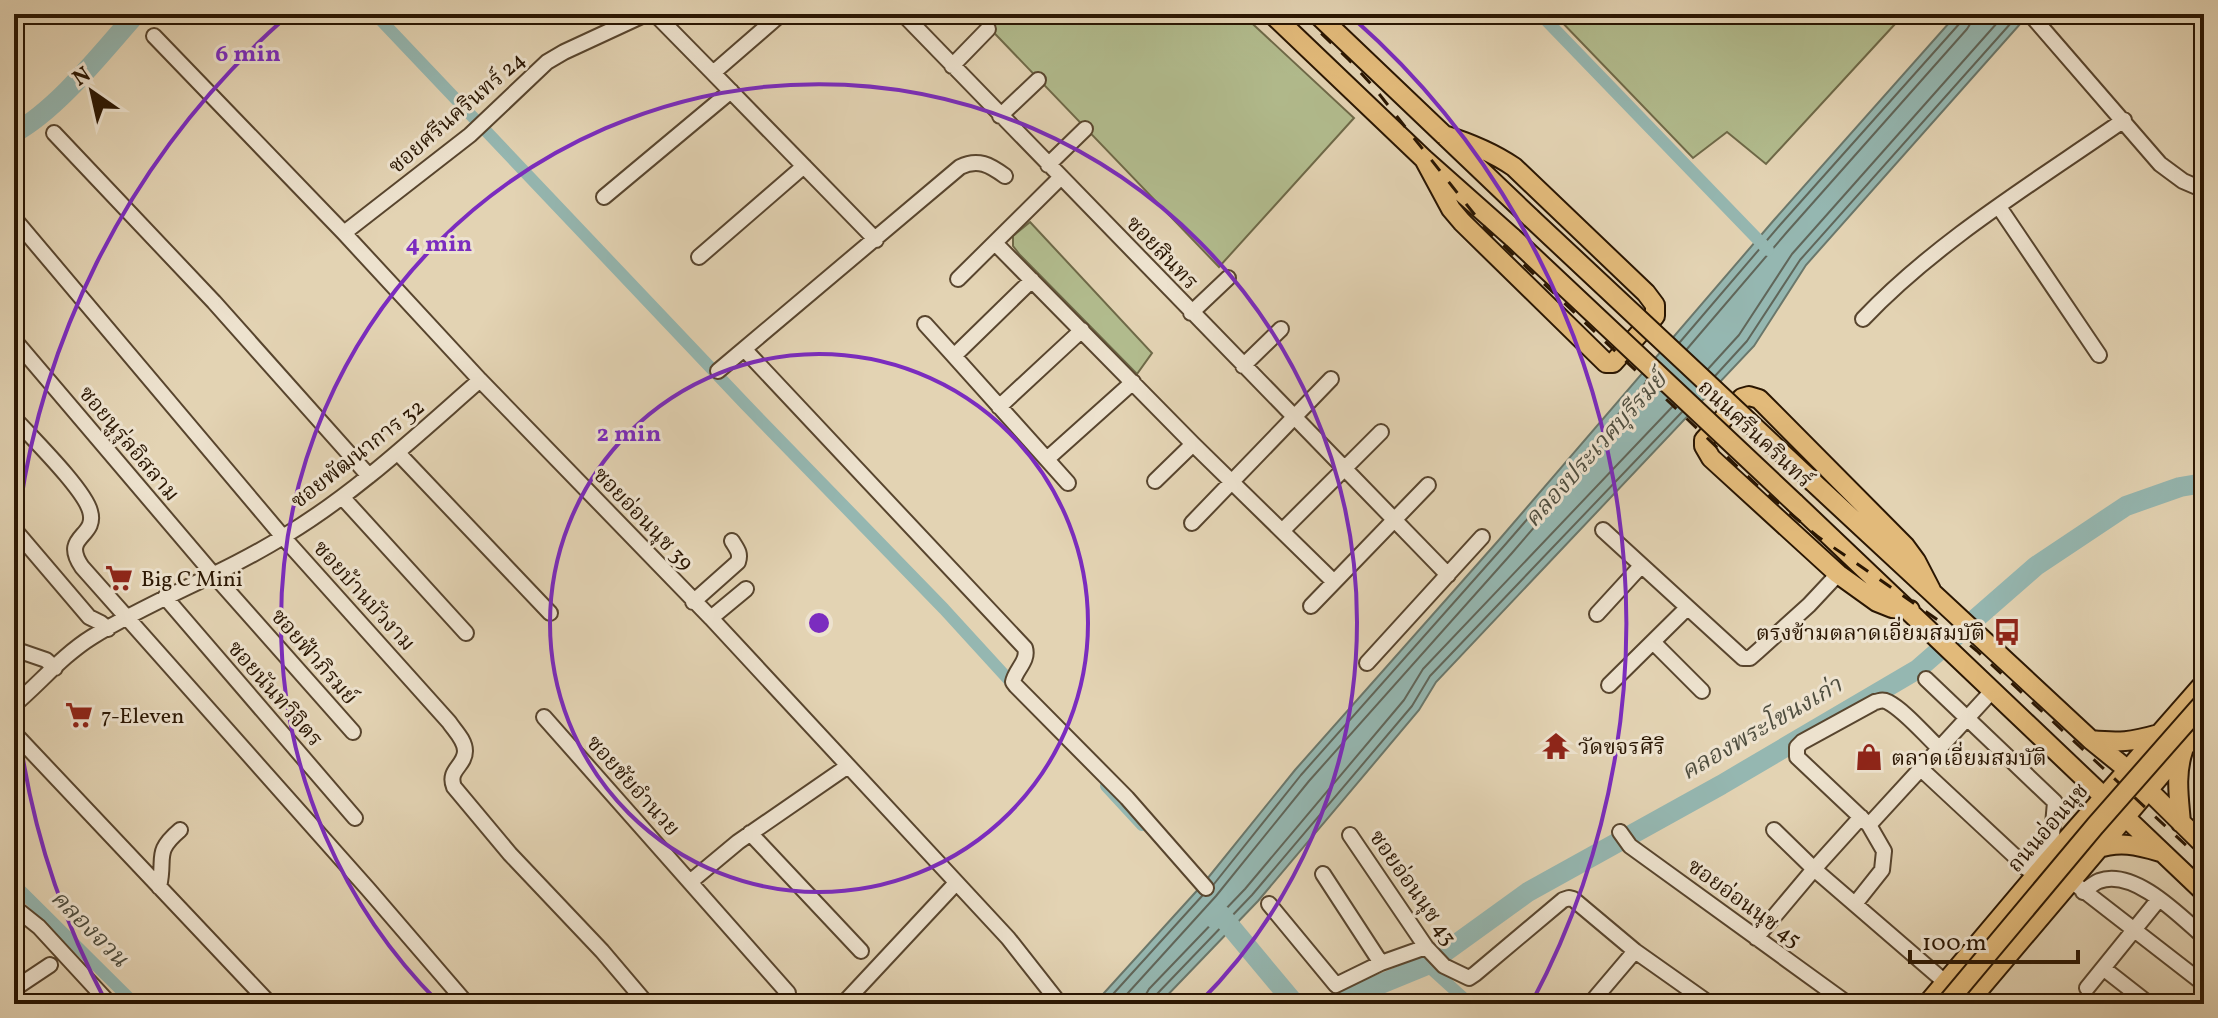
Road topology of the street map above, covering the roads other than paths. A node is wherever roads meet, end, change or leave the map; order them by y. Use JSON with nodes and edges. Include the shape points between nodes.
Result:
{"nodes":[{"id":1,"x":646,"y":14,"type":"edge"},
{"id":2,"x":655,"y":14,"type":"edge"},
{"id":3,"x":781,"y":14,"type":"edge"},
{"id":4,"x":903,"y":14,"type":"edge"},
{"id":5,"x":1272,"y":14,"type":"edge"},
{"id":6,"x":1317,"y":14,"type":"edge"},
{"id":7,"x":2030,"y":14,"type":"edge"},
{"id":8,"x":988,"y":29,"type":"dead end"},
{"id":9,"x":154,"y":36,"type":"dead end"},
{"id":10,"x":952,"y":66,"type":"junction"},
{"id":11,"x":713,"y":73,"type":"junction"},
{"id":12,"x":1038,"y":80,"type":"dead end"},
{"id":13,"x":731,"y":91,"type":"junction"},
{"id":14,"x":1000,"y":116,"type":"junction"},
{"id":15,"x":2124,"y":120,"type":"junction"},
{"id":16,"x":1085,"y":129,"type":"dead end"},
{"id":17,"x":54,"y":133,"type":"dead end"},
{"id":18,"x":1444,"y":135,"type":"junction"},
{"id":19,"x":1424,"y":159,"type":"junction"},
{"id":20,"x":1048,"y":165,"type":"junction"},
{"id":21,"x":804,"y":166,"type":"junction"},
{"id":22,"x":1005,"y":176,"type":"dead end"},
{"id":23,"x":1060,"y":178,"type":"junction"},
{"id":24,"x":2204,"y":190,"type":"edge"},
{"id":25,"x":604,"y":197,"type":"dead end"},
{"id":26,"x":1999,"y":207,"type":"junction"},
{"id":27,"x":14,"y":218,"type":"edge"},
{"id":28,"x":344,"y":233,"type":"junction"},
{"id":29,"x":876,"y":240,"type":"junction"},
{"id":30,"x":995,"y":243,"type":"junction"},
{"id":31,"x":699,"y":257,"type":"dead end"},
{"id":32,"x":1228,"y":278,"type":"dead end"},
{"id":33,"x":958,"y":279,"type":"dead end"},
{"id":34,"x":1032,"y":280,"type":"junction"},
{"id":35,"x":1191,"y":313,"type":"junction"},
{"id":36,"x":1863,"y":319,"type":"dead end"},
{"id":37,"x":925,"y":324,"type":"dead end"},
{"id":38,"x":1281,"y":329,"type":"dead end"},
{"id":39,"x":1082,"y":330,"type":"junction"},
{"id":40,"x":14,"y":340,"type":"edge"},
{"id":41,"x":745,"y":350,"type":"junction"},
{"id":42,"x":2099,"y":355,"type":"dead end"},
{"id":43,"x":954,"y":356,"type":"junction"},
{"id":44,"x":1243,"y":366,"type":"junction"},
{"id":45,"x":718,"y":371,"type":"dead end"},
{"id":46,"x":1331,"y":379,"type":"dead end"},
{"id":47,"x":480,"y":380,"type":"junction"},
{"id":48,"x":1133,"y":382,"type":"junction"},
{"id":49,"x":999,"y":407,"type":"junction"},
{"id":50,"x":14,"y":418,"type":"edge"},
{"id":51,"x":1294,"y":419,"type":"junction"},
{"id":52,"x":1381,"y":432,"type":"dead end"},
{"id":53,"x":1193,"y":444,"type":"junction"},
{"id":54,"x":398,"y":453,"type":"junction"},
{"id":55,"x":1047,"y":459,"type":"junction"},
{"id":56,"x":1344,"y":470,"type":"junction"},
{"id":57,"x":369,"y":476,"type":"junction"},
{"id":58,"x":1155,"y":481,"type":"dead end"},
{"id":59,"x":1234,"y":482,"type":"junction"},
{"id":60,"x":1068,"y":483,"type":"dead end"},
{"id":61,"x":1428,"y":485,"type":"dead end"},
{"id":62,"x":343,"y":498,"type":"junction"},
{"id":63,"x":1393,"y":520,"type":"junction"},
{"id":64,"x":1192,"y":523,"type":"dead end"},
{"id":65,"x":14,"y":529,"type":"edge"},
{"id":66,"x":1603,"y":530,"type":"dead end"},
{"id":67,"x":1282,"y":531,"type":"junction"},
{"id":68,"x":283,"y":537,"type":"junction"},
{"id":69,"x":1482,"y":537,"type":"dead end"},
{"id":70,"x":732,"y":541,"type":"dead end"},
{"id":71,"x":1641,"y":566,"type":"junction"},
{"id":72,"x":213,"y":574,"type":"junction"},
{"id":73,"x":1838,"y":574,"type":"junction"},
{"id":74,"x":1448,"y":575,"type":"junction"},
{"id":75,"x":1333,"y":581,"type":"junction"},
{"id":76,"x":746,"y":589,"type":"dead end"},
{"id":77,"x":1931,"y":590,"type":"junction"},
{"id":78,"x":165,"y":597,"type":"junction"},
{"id":79,"x":693,"y":602,"type":"junction"},
{"id":80,"x":1311,"y":606,"type":"dead end"},
{"id":81,"x":1687,"y":608,"type":"junction"},
{"id":82,"x":1910,"y":610,"type":"junction"},
{"id":83,"x":550,"y":613,"type":"dead end"},
{"id":84,"x":1597,"y":614,"type":"dead end"},
{"id":85,"x":89,"y":617,"type":"junction"},
{"id":86,"x":125,"y":618,"type":"junction"},
{"id":87,"x":711,"y":618,"type":"junction"},
{"id":88,"x":108,"y":629,"type":"junction"},
{"id":89,"x":466,"y":633,"type":"dead end"},
{"id":90,"x":91,"y":638,"type":"junction"},
{"id":91,"x":1654,"y":643,"type":"junction"},
{"id":92,"x":14,"y":649,"type":"edge"},
{"id":93,"x":1367,"y":663,"type":"dead end"},
{"id":94,"x":55,"y":668,"type":"junction"},
{"id":95,"x":1926,"y":679,"type":"dead end"},
{"id":96,"x":2204,"y":683,"type":"edge"},
{"id":97,"x":1609,"y":685,"type":"dead end"},
{"id":98,"x":1993,"y":690,"type":"junction"},
{"id":99,"x":1702,"y":691,"type":"dead end"},
{"id":100,"x":2197,"y":700,"type":"edge"},
{"id":101,"x":14,"y":705,"type":"edge"},
{"id":102,"x":544,"y":717,"type":"dead end"},
{"id":103,"x":1967,"y":718,"type":"junction"},
{"id":104,"x":2204,"y":722,"type":"edge"},
{"id":105,"x":353,"y":732,"type":"dead end"},
{"id":106,"x":14,"y":733,"type":"edge"},
{"id":107,"x":2161,"y":733,"type":"junction"},
{"id":108,"x":2091,"y":740,"type":"junction"},
{"id":109,"x":1939,"y":748,"type":"junction"},
{"id":110,"x":2184,"y":748,"type":"junction"},
{"id":111,"x":2069,"y":762,"type":"junction"},
{"id":112,"x":848,"y":766,"type":"junction"},
{"id":113,"x":1920,"y":768,"type":"junction"},
{"id":114,"x":2128,"y":770,"type":"junction"},
{"id":115,"x":2147,"y":789,"type":"junction"},
{"id":116,"x":2105,"y":796,"type":"junction"},
{"id":117,"x":2125,"y":816,"type":"junction"},
{"id":118,"x":355,"y":818,"type":"dead end"},
{"id":119,"x":1865,"y":821,"type":"junction"},
{"id":120,"x":2181,"y":823,"type":"junction"},
{"id":121,"x":2076,"y":829,"type":"junction"},
{"id":122,"x":180,"y":830,"type":"dead end"},
{"id":123,"x":1774,"y":830,"type":"dead end"},
{"id":124,"x":750,"y":833,"type":"junction"},
{"id":125,"x":1350,"y":835,"type":"dead end"},
{"id":126,"x":1625,"y":839,"type":"dead end"},
{"id":127,"x":2204,"y":845,"type":"edge"},
{"id":128,"x":2096,"y":849,"type":"junction"},
{"id":129,"x":2163,"y":852,"type":"junction"},
{"id":130,"x":1814,"y":869,"type":"junction"},
{"id":131,"x":2036,"y":869,"type":"junction"},
{"id":132,"x":1323,"y":874,"type":"dead end"},
{"id":133,"x":690,"y":882,"type":"junction"},
{"id":134,"x":956,"y":883,"type":"junction"},
{"id":135,"x":2077,"y":886,"type":"junction"},
{"id":136,"x":159,"y":887,"type":"junction"},
{"id":137,"x":1206,"y":888,"type":"dead end"},
{"id":138,"x":2204,"y":892,"type":"edge"},
{"id":139,"x":2159,"y":899,"type":"junction"},
{"id":140,"x":1269,"y":904,"type":"dead end"},
{"id":141,"x":1855,"y":904,"type":"junction"},
{"id":142,"x":14,"y":907,"type":"edge"},
{"id":143,"x":2133,"y":929,"type":"junction"},
{"id":144,"x":2204,"y":937,"type":"edge"},
{"id":145,"x":1756,"y":938,"type":"junction"},
{"id":146,"x":861,"y":951,"type":"dead end"},
{"id":147,"x":1635,"y":951,"type":"junction"},
{"id":148,"x":1435,"y":956,"type":"junction"},
{"id":149,"x":1381,"y":963,"type":"junction"},
{"id":150,"x":50,"y":965,"type":"dead end"},
{"id":151,"x":2103,"y":968,"type":"junction"},
{"id":152,"x":1945,"y":982,"type":"junction"},
{"id":153,"x":2204,"y":984,"type":"edge"},
{"id":154,"x":2087,"y":988,"type":"dead end"},
{"id":155,"x":14,"y":989,"type":"edge"},
{"id":156,"x":788,"y":993,"type":"dead end"},
{"id":157,"x":1973,"y":1002,"type":"edge"},
{"id":158,"x":110,"y":1004,"type":"edge"},
{"id":159,"x":270,"y":1004,"type":"edge"},
{"id":160,"x":467,"y":1004,"type":"edge"},
{"id":161,"x":647,"y":1004,"type":"edge"},
{"id":162,"x":843,"y":1004,"type":"edge"},
{"id":163,"x":1060,"y":1004,"type":"edge"},
{"id":164,"x":1590,"y":1004,"type":"edge"},
{"id":165,"x":1710,"y":1004,"type":"edge"},
{"id":166,"x":1848,"y":1004,"type":"edge"},
{"id":167,"x":1927,"y":1004,"type":"edge"},
{"id":168,"x":1946,"y":1004,"type":"edge"},
{"id":169,"x":2149,"y":1004,"type":"edge"}],
"edges":[{"from":1,"to":28,"type":"street","name":"ซอยศรีนครินทร์ 24","via":[[547,62],[470,135]]},
{"from":2,"to":11,"type":"street"},
{"from":3,"to":11,"type":"street"},
{"from":4,"to":10,"type":"street","name":"ซอยสินทร"},
{"from":5,"to":19,"type":"main road","name":"ถนนศรีนครินทร์"},
{"from":6,"to":18,"type":"main road","name":"ถนนศรีนครินทร์"},
{"from":7,"to":15,"type":"street"},
{"from":8,"to":10,"type":"street"},
{"from":9,"to":28,"type":"street","name":"ซอยอ่อนนุช 39"},
{"from":10,"to":14,"type":"street","name":"ซอยสินทร"},
{"from":11,"to":13,"type":"street"},
{"from":12,"to":14,"type":"street"},
{"from":13,"to":21,"type":"street"},
{"from":13,"to":25,"type":"street"},
{"from":14,"to":20,"type":"street","name":"ซอยสินทร"},
{"from":15,"to":24,"type":"street","via":[[2171,174]]},
{"from":15,"to":26,"type":"street"},
{"from":16,"to":20,"type":"street"},
{"from":17,"to":57,"type":"street"},
{"from":18,"to":19,"type":"main road","via":[[1478,146],[1514,167],[1655,305],[1655,316],[1613,363],[1606,363],[1462,222]]},
{"from":18,"to":77,"type":"main road","name":"ถนนศรีนครินทร์","bridge":true},
{"from":19,"to":82,"type":"main road","name":"ถนนศรีนครินทร์","bridge":true},
{"from":20,"to":23,"type":"street","name":"ซอยสินทร"},
{"from":21,"to":29,"type":"street"},
{"from":21,"to":31,"type":"street"},
{"from":22,"to":29,"type":"street","via":[[990,165],[971,162],[960,167]]},
{"from":23,"to":30,"type":"street"},
{"from":23,"to":35,"type":"street","name":"ซอยสินทร"},
{"from":26,"to":36,"type":"street","via":[[1910,273]]},
{"from":26,"to":42,"type":"street"},
{"from":27,"to":68,"type":"street","name":"ซอยบ้านบัวงาม"},
{"from":28,"to":47,"type":"street","name":"ซอยอ่อนนุช 39"},
{"from":29,"to":41,"type":"street"},
{"from":30,"to":33,"type":"street"},
{"from":30,"to":34,"type":"street"},
{"from":32,"to":35,"type":"street"},
{"from":34,"to":39,"type":"street"},
{"from":34,"to":43,"type":"street"},
{"from":35,"to":44,"type":"street","name":"ซอยสินทร"},
{"from":37,"to":43,"type":"street"},
{"from":38,"to":44,"type":"street"},
{"from":39,"to":48,"type":"street"},
{"from":39,"to":49,"type":"street"},
{"from":40,"to":72,"type":"street","name":"ซอยนูรุ่ลอิสลาม"},
{"from":41,"to":45,"type":"street"},
{"from":41,"to":137,"type":"street","via":[[1025,648],[1026,657],[1013,677],[1016,686],[1127,798]]},
{"from":43,"to":49,"type":"street"},
{"from":44,"to":51,"type":"street","name":"ซอยสินทร"},
{"from":46,"to":51,"type":"street"},
{"from":47,"to":54,"type":"street","name":"ซอยพัฒนาการ 32"},
{"from":47,"to":79,"type":"street","name":"ซอยอ่อนนุช 39"},
{"from":48,"to":53,"type":"street"},
{"from":48,"to":55,"type":"street"},
{"from":49,"to":55,"type":"street"},
{"from":50,"to":86,"type":"street","via":[[88,505],[90,523],[73,551]]},
{"from":51,"to":56,"type":"street","name":"ซอยสินทร"},
{"from":51,"to":59,"type":"street"},
{"from":52,"to":56,"type":"street"},
{"from":53,"to":58,"type":"street"},
{"from":53,"to":59,"type":"street"},
{"from":54,"to":57,"type":"street","name":"ซอยพัฒนาการ 32"},
{"from":54,"to":83,"type":"street"},
{"from":55,"to":60,"type":"street"},
{"from":56,"to":63,"type":"street","name":"ซอยสินทร"},
{"from":56,"to":67,"type":"street"},
{"from":57,"to":62,"type":"street","name":"ซอยพัฒนาการ 32"},
{"from":59,"to":64,"type":"street"},
{"from":59,"to":67,"type":"street"},
{"from":61,"to":63,"type":"street"},
{"from":62,"to":68,"type":"street","name":"ซอยพัฒนาการ 32"},
{"from":62,"to":89,"type":"street"},
{"from":63,"to":74,"type":"street","name":"ซอยสินทร"},
{"from":63,"to":75,"type":"street"},
{"from":65,"to":85,"type":"street"},
{"from":66,"to":71,"type":"street"},
{"from":67,"to":75,"type":"street"},
{"from":68,"to":72,"type":"street","name":"ซอยพัฒนาการ 32"},
{"from":68,"to":161,"type":"street","name":"ซอยบ้านบัวงาม","via":[[462,740],[463,759],[451,780],[463,798]]},
{"from":69,"to":74,"type":"street"},
{"from":70,"to":79,"type":"street","via":[[738,562]]},
{"from":71,"to":81,"type":"street"},
{"from":71,"to":84,"type":"street"},
{"from":72,"to":78,"type":"street","name":"ซอยพัฒนาการ 32"},
{"from":72,"to":105,"type":"street","name":"ซอยฟ้าภิรมย์"},
{"from":73,"to":77,"type":"main road","via":[[1707,452],[1704,440],[1742,398],[1759,399],[1905,546]]},
{"from":73,"to":81,"type":"street","via":[[1750,658],[1740,656]]},
{"from":73,"to":82,"type":"main road","via":[[1881,604]]},
{"from":74,"to":93,"type":"street"},
{"from":75,"to":80,"type":"street"},
{"from":76,"to":87,"type":"street"},
{"from":77,"to":108,"type":"main road","name":"ถนนศรีนครินทร์"},
{"from":78,"to":86,"type":"street","name":"ซอยพัฒนาการ 32"},
{"from":78,"to":118,"type":"street","name":"ซอยนันทวิจิตร"},
{"from":79,"to":87,"type":"street","name":"ซอยอ่อนนุช 39"},
{"from":81,"to":91,"type":"street"},
{"from":82,"to":98,"type":"main road","name":"ถนนศรีนครินทร์"},
{"from":85,"to":88,"type":"street"},
{"from":85,"to":90,"type":"street"},
{"from":86,"to":88,"type":"street","name":"ซอยพัฒนาการ 32"},
{"from":86,"to":160,"type":"street"},
{"from":87,"to":112,"type":"street","name":"ซอยอ่อนนุช 39"},
{"from":88,"to":90,"type":"street","name":"ซอยพัฒนาการ 32"},
{"from":90,"to":94,"type":"street","name":"ซอยพัฒนาการ 32"},
{"from":91,"to":97,"type":"street"},
{"from":91,"to":99,"type":"street"},
{"from":92,"to":94,"type":"street"},
{"from":94,"to":101,"type":"street","name":"ซอยพัฒนาการ 32"},
{"from":95,"to":103,"type":"street"},
{"from":96,"to":100,"type":"main road","name":"ถนนอ่อนนุช"},
{"from":98,"to":103,"type":"street"},
{"from":98,"to":111,"type":"main road","name":"ถนนศรีนครินทร์"},
{"from":100,"to":104,"type":"main road","via":[[2191,714]]},
{"from":100,"to":107,"type":"main road","name":"ถนนอ่อนนุช"},
{"from":100,"to":168,"type":"main road","name":"ถนนอ่อนนุช","bridge":true},
{"from":102,"to":133,"type":"street","name":"ซอยชัยอำนวย"},
{"from":103,"to":109,"type":"street"},
{"from":103,"to":131,"type":"street","via":[[2055,802],[2052,836]]},
{"from":104,"to":110,"type":"main road"},
{"from":106,"to":136,"type":"street"},
{"from":107,"to":108,"type":"main road","via":[[2119,743]]},
{"from":107,"to":114,"type":"main road","name":"ถนนอ่อนนุช"},
{"from":108,"to":114,"type":"main road","name":"ถนนศรีนครินทร์"},
{"from":109,"to":113,"type":"street"},
{"from":109,"to":119,"type":"street","via":[[1881,700],[1802,742],[1797,757]]},
{"from":110,"to":115,"type":"main road"},
{"from":110,"to":120,"type":"main road","via":[[2178,767]]},
{"from":111,"to":116,"type":"main road","name":"ถนนศรีนครินทร์"},
{"from":111,"to":121,"type":"main road","via":[[2087,805]]},
{"from":112,"to":124,"type":"street"},
{"from":112,"to":134,"type":"street","name":"ซอยอ่อนนุช 39"},
{"from":113,"to":119,"type":"street"},
{"from":113,"to":131,"type":"street"},
{"from":114,"to":115,"type":"main road","name":"ถนนศรีนครินทร์"},
{"from":114,"to":116,"type":"main road","name":"ถนนอ่อนนุช"},
{"from":115,"to":117,"type":"main road"},
{"from":115,"to":120,"type":"main road","name":"ถนนศรีนครินทร์"},
{"from":116,"to":117,"type":"main road","name":"ถนนศรีนครินทร์"},
{"from":116,"to":121,"type":"main road","name":"ถนนอ่อนนุช"},
{"from":117,"to":128,"type":"main road"},
{"from":117,"to":129,"type":"main road","name":"ถนนศรีนครินทร์"},
{"from":119,"to":130,"type":"street"},
{"from":119,"to":141,"type":"street","via":[[1884,851],[1882,870]]},
{"from":120,"to":127,"type":"main road","name":"ถนนศรีนครินทร์"},
{"from":121,"to":131,"type":"main road","name":"ถนนอ่อนนุช"},
{"from":122,"to":136,"type":"street","via":[[160,855]]},
{"from":123,"to":130,"type":"street"},
{"from":124,"to":133,"type":"street"},
{"from":124,"to":146,"type":"street"},
{"from":125,"to":148,"type":"street","name":"ซอยอ่อนนุช 43"},
{"from":126,"to":145,"type":"street","name":"ซอยอ่อนนุช 45"},
{"from":128,"to":129,"type":"main road","via":[[2133,844]]},
{"from":128,"to":135,"type":"main road"},
{"from":129,"to":138,"type":"main road","name":"ถนนศรีนครินทร์"},
{"from":130,"to":141,"type":"street"},
{"from":130,"to":145,"type":"street"},
{"from":131,"to":135,"type":"main road","via":[[2067,866]]},
{"from":131,"to":152,"type":"main road","name":"ถนนอ่อนนุช"},
{"from":132,"to":149,"type":"street"},
{"from":133,"to":156,"type":"street","name":"ซอยชัยอำนวย"},
{"from":134,"to":162,"type":"street"},
{"from":134,"to":163,"type":"street","name":"ซอยอ่อนนุช 39"},
{"from":135,"to":139,"type":"street","via":[[2118,880]]},
{"from":135,"to":143,"type":"street"},
{"from":135,"to":157,"type":"main road"},
{"from":136,"to":159,"type":"street"},
{"from":139,"to":143,"type":"street"},
{"from":139,"to":144,"type":"street"},
{"from":140,"to":149,"type":"street","via":[[1336,985]]},
{"from":141,"to":152,"type":"street"},
{"from":142,"to":158,"type":"street"},
{"from":143,"to":151,"type":"street"},
{"from":143,"to":153,"type":"street"},
{"from":145,"to":166,"type":"street","name":"ซอยอ่อนนุช 45"},
{"from":147,"to":148,"type":"street","name":"ซอยอ่อนนุช 43","via":[[1569,898],[1469,978]]},
{"from":147,"to":164,"type":"street"},
{"from":147,"to":165,"type":"street","name":"ซอยอ่อนนุช 43"},
{"from":148,"to":149,"type":"street"},
{"from":150,"to":155,"type":"street"},
{"from":151,"to":154,"type":"street"},
{"from":151,"to":169,"type":"street"},
{"from":152,"to":167,"type":"main road","name":"ถนนอ่อนนุช"}]}
